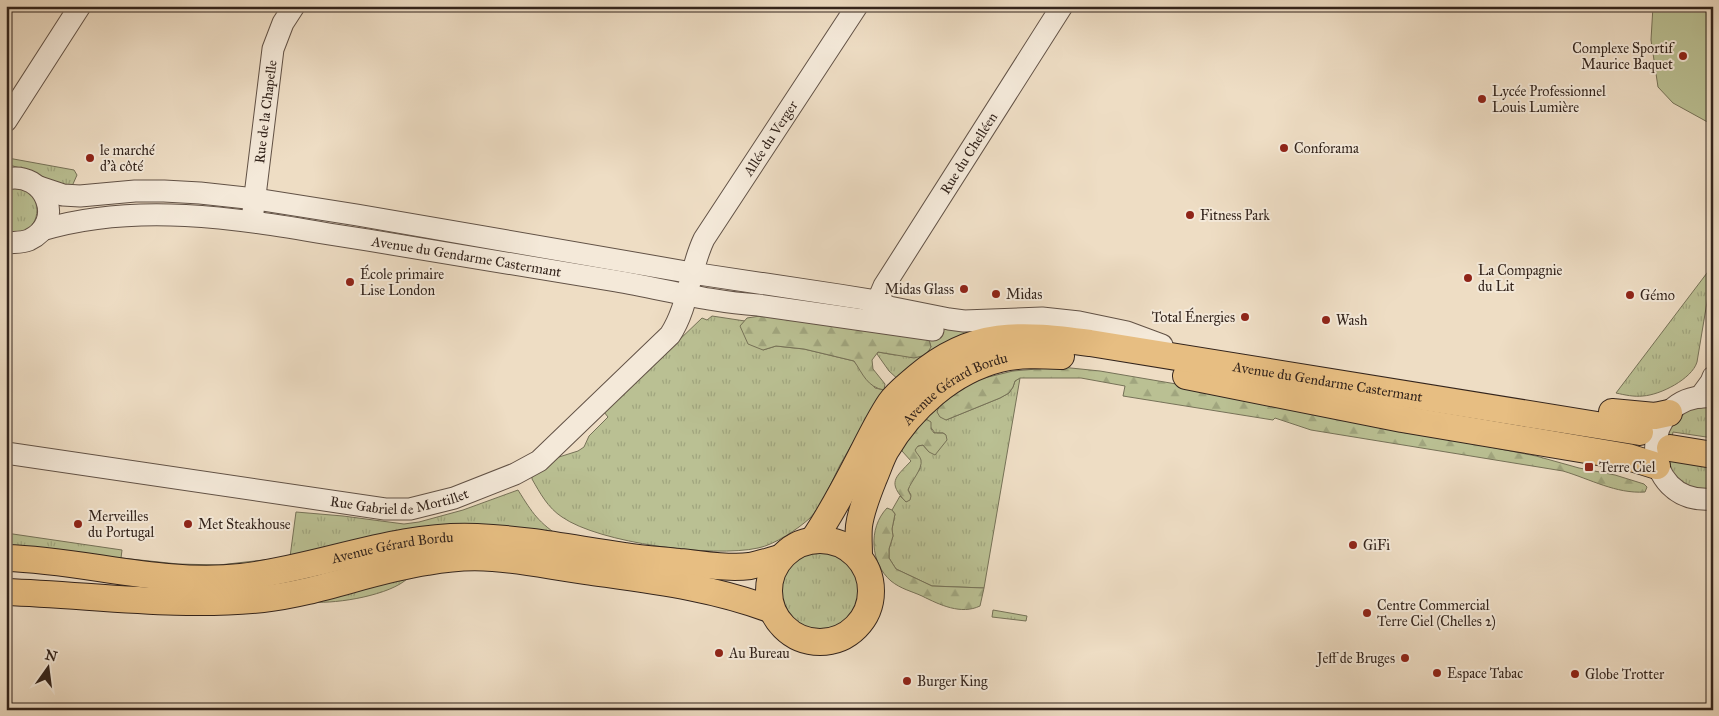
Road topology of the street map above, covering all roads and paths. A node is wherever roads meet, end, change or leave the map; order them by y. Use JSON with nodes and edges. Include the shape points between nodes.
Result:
{"nodes":[{"id":1,"x":80,"y":6,"type":"edge"},
{"id":2,"x":294,"y":6,"type":"edge"},
{"id":3,"x":857,"y":6,"type":"edge"},
{"id":4,"x":1062,"y":6,"type":"edge"},
{"id":5,"x":6,"y":121,"type":"edge"},
{"id":6,"x":8,"y":177,"type":"edge"},
{"id":7,"x":39,"y":187,"type":"junction"},
{"id":8,"x":256,"y":199,"type":"junction"},
{"id":9,"x":251,"y":221,"type":"junction"},
{"id":10,"x":42,"y":230,"type":"junction"},
{"id":11,"x":6,"y":244,"type":"edge"},
{"id":12,"x":569,"y":273,"type":"junction"},
{"id":13,"x":692,"y":273,"type":"junction"},
{"id":14,"x":686,"y":295,"type":"junction"},
{"id":15,"x":877,"y":310,"type":"junction"},
{"id":16,"x":933,"y":330,"type":"dead end"},
{"id":17,"x":1014,"y":337,"type":"junction"},
{"id":18,"x":1162,"y":345,"type":"junction"},
{"id":19,"x":1151,"y":369,"type":"junction"},
{"id":20,"x":1713,"y":376,"type":"edge"},
{"id":21,"x":1706,"y":397,"type":"edge"},
{"id":22,"x":1667,"y":441,"type":"junction"},
{"id":23,"x":1713,"y":445,"type":"edge"},
{"id":24,"x":6,"y":453,"type":"edge"},
{"id":25,"x":1713,"y":455,"type":"edge"},
{"id":26,"x":1713,"y":499,"type":"edge"},
{"id":27,"x":813,"y":540,"type":"junction"},
{"id":28,"x":859,"y":556,"type":"junction"},
{"id":29,"x":6,"y":558,"type":"edge"},
{"id":30,"x":780,"y":558,"type":"junction"},
{"id":31,"x":6,"y":584,"type":"edge"},
{"id":32,"x":6,"y":592,"type":"edge"},
{"id":33,"x":175,"y":602,"type":"junction"},
{"id":34,"x":772,"y":610,"type":"junction"}],
"edges":[{"from":1,"to":5,"type":"street"},
{"from":2,"to":8,"type":"street","name":"Rue de la Chapelle","via":[[273,49]]},
{"from":3,"to":13,"type":"street","name":"Allée du Verger","via":[[704,240]]},
{"from":4,"to":15,"type":"street","name":"Rue du Chelléen","via":[[884,286]]},
{"from":6,"to":7,"type":"street","via":[[30,180]]},
{"from":7,"to":8,"type":"street","via":[[63,195],[80,196],[164,191]]},
{"from":7,"to":10,"type":"street","via":[[49,209]]},
{"from":8,"to":9,"type":"street","name":"Rue de la Chapelle"},
{"from":8,"to":13,"type":"street","name":"Avenue du Gendarme Castermant","via":[[357,215],[370,226],[501,247],[529,244]]},
{"from":9,"to":10,"type":"street","name":"Avenue du Gendarme Castermant","via":[[133,215],[89,219]]},
{"from":9,"to":12,"type":"street","name":"Avenue du Gendarme Castermant"},
{"from":10,"to":11,"type":"street","name":"Avenue du Gendarme Castermant","via":[[29,240]]},
{"from":12,"to":13,"type":"street","via":[[589,268],[671,283]]},
{"from":12,"to":14,"type":"street","name":"Avenue du Gendarme Castermant"},
{"from":13,"to":14,"type":"street","name":"Rue Gabriel de Mortillet"},
{"from":13,"to":15,"type":"street","name":"Avenue du Gendarme Castermant","via":[[740,279]]},
{"from":14,"to":15,"type":"street","name":"Avenue du Gendarme Castermant","via":[[736,304]]},
{"from":14,"to":24,"type":"street","name":"Rue Gabriel de Mortillet","via":[[670,335],[539,461],[454,498],[410,509],[386,509]]},
{"from":15,"to":16,"type":"street"},
{"from":15,"to":18,"type":"street","name":"Avenue du Gendarme Castermant","via":[[964,321],[1042,318],[1079,322],[1127,332]]},
{"from":17,"to":18,"type":"main road","via":[[1049,330]]},
{"from":17,"to":19,"type":"main road","name":"Avenue du Gendarme Castermant","via":[[1090,343],[1640,438],[1256,381]]},
{"from":17,"to":27,"type":"main road","name":"Avenue Gérard Bordu","via":[[977,342],[951,352],[929,367],[891,402]]},
{"from":18,"to":22,"type":"main road","via":[[1655,416]]},
{"from":19,"to":22,"type":"main road","via":[[1402,419],[1628,457]]},
{"from":19,"to":28,"type":"main road","name":"Avenue Gérard Bordu","via":[[1084,357],[1044,355],[1000,359],[965,372],[921,404],[886,451],[861,514]]},
{"from":20,"to":21,"type":"street"},
{"from":21,"to":22,"type":"street","via":[[1683,402]]},
{"from":22,"to":23,"type":"main road"},
{"from":22,"to":25,"type":"main road"},
{"from":22,"to":26,"type":"street","via":[[1666,481],[1692,498]]},
{"from":27,"to":28,"type":"main road","name":"Avenue Gérard Bordu","via":[[838,542]]},
{"from":27,"to":30,"type":"main road","name":"Avenue Gérard Bordu","via":[[795,546]]},
{"from":28,"to":34,"type":"main road","name":"Avenue Gérard Bordu","via":[[870,577],[871,603],[858,626],[844,637],[827,642],[801,638],[787,630]]},
{"from":29,"to":30,"type":"main road","name":"Avenue Gérard Bordu","via":[[178,577],[240,577],[428,539],[475,536],[729,567],[751,566]]},
{"from":30,"to":34,"type":"main road","name":"Avenue Gérard Bordu","via":[[769,583]]},
{"from":31,"to":33,"type":"main road","via":[[33,584]]},
{"from":32,"to":33,"type":"main road"},
{"from":33,"to":34,"type":"main road","name":"Avenue Gérard Bordu","via":[[264,598],[427,562],[492,558],[666,582],[728,595]]}]}
